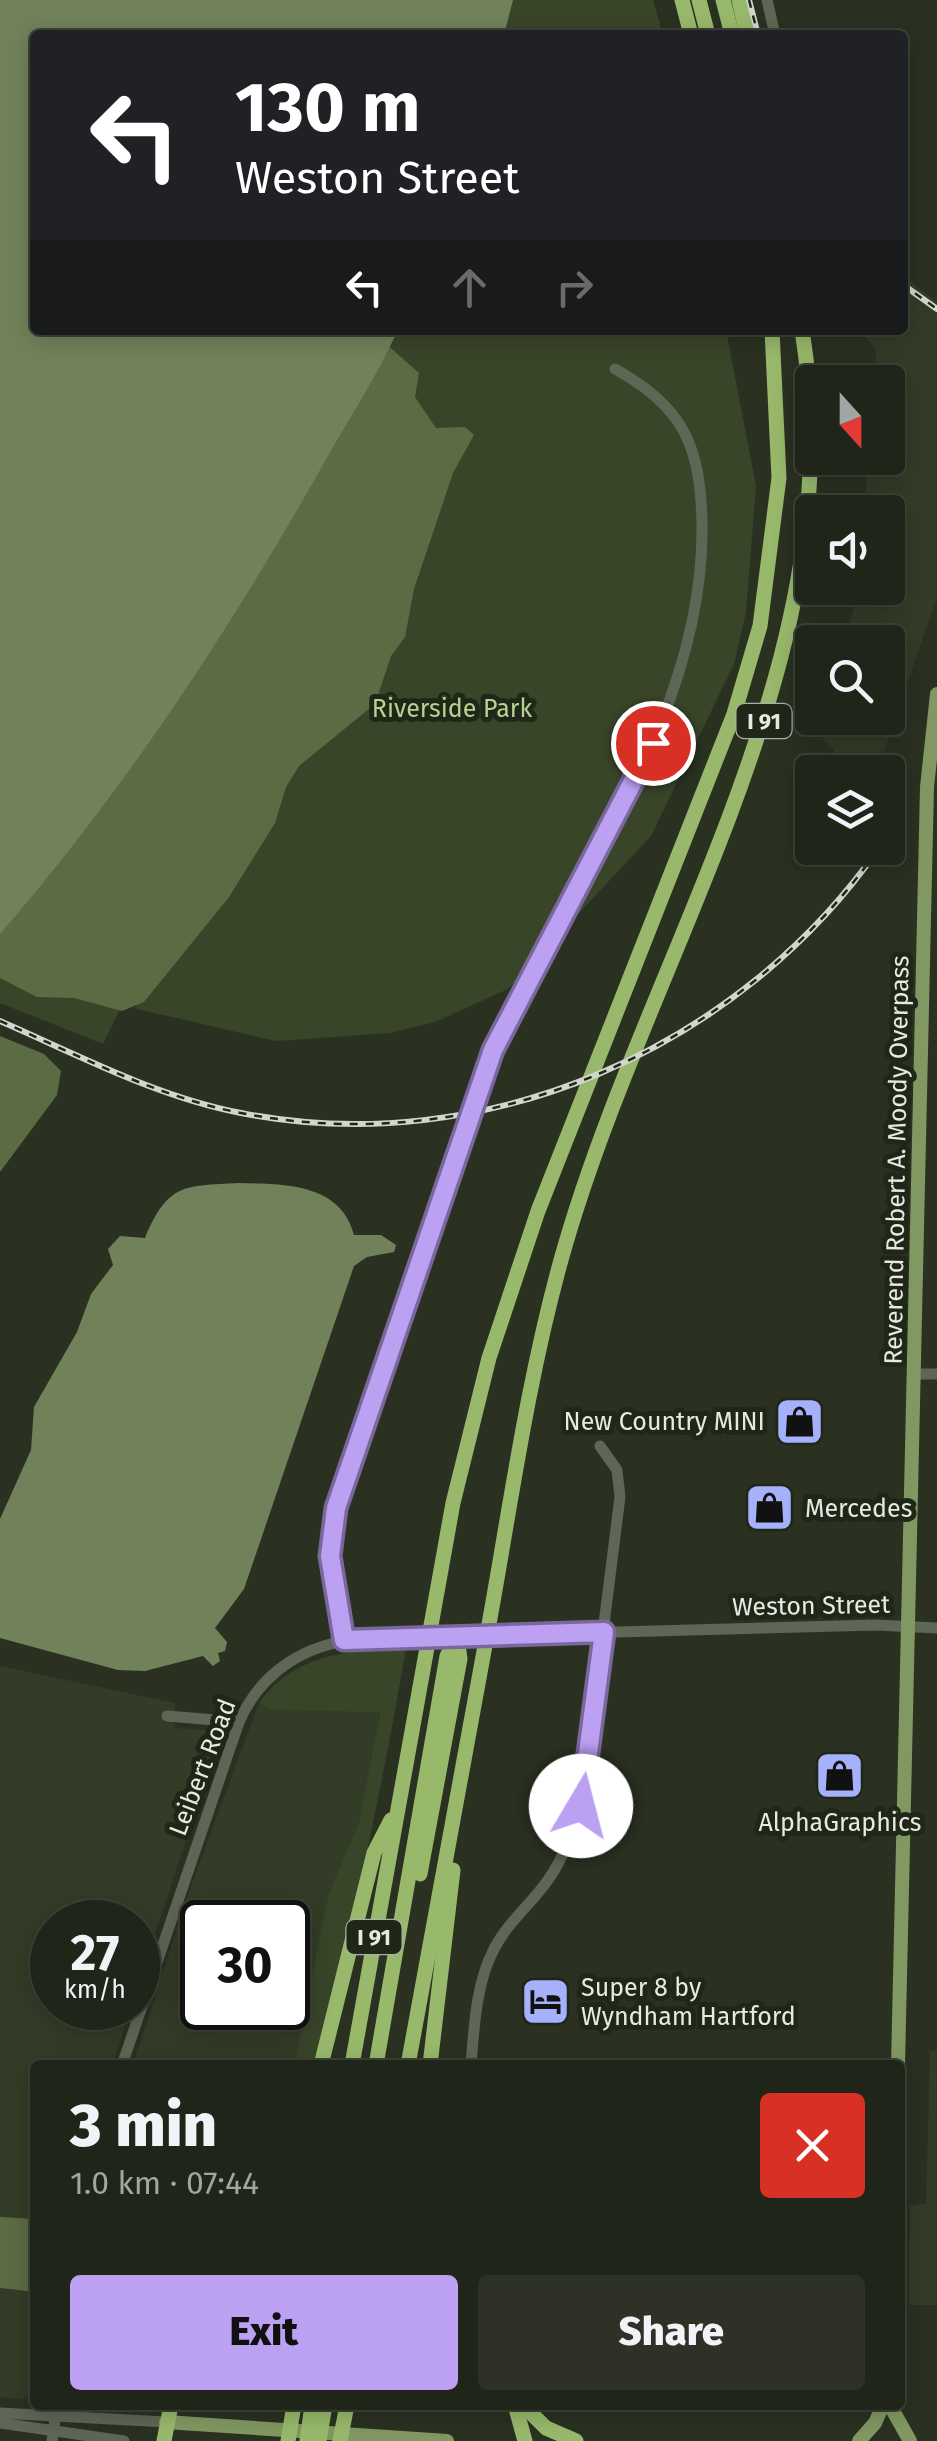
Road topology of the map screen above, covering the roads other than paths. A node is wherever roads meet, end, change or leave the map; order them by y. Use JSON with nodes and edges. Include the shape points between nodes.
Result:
{"nodes":[{"id":1,"x":680,"y":0,"type":"edge"},
{"id":2,"x":699,"y":0,"type":"edge"},
{"id":3,"x":723,"y":0,"type":"edge"},
{"id":4,"x":739,"y":0,"type":"edge"},
{"id":5,"x":767,"y":0,"type":"edge"},
{"id":6,"x":690,"y":30,"type":"edge"},
{"id":7,"x":707,"y":30,"type":"edge"},
{"id":8,"x":731,"y":30,"type":"edge"},
{"id":9,"x":746,"y":30,"type":"edge"},
{"id":10,"x":775,"y":30,"type":"edge"},
{"id":11,"x":772,"y":335,"type":"edge"},
{"id":12,"x":802,"y":335,"type":"edge"},
{"id":13,"x":615,"y":369,"type":"dead end"},
{"id":14,"x":937,"y":694,"type":"edge"},
{"id":15,"x":914,"y":1374,"type":"junction"},
{"id":16,"x":937,"y":1374,"type":"edge"},
{"id":17,"x":600,"y":1446,"type":"dead end"},
{"id":18,"x":908,"y":1627,"type":"junction"},
{"id":19,"x":937,"y":1628,"type":"edge"},
{"id":20,"x":604,"y":1632,"type":"junction"},
{"id":21,"x":457,"y":1636,"type":"junction"},
{"id":22,"x":344,"y":1640,"type":"junction"},
{"id":23,"x":167,"y":1716,"type":"dead end"},
{"id":24,"x":239,"y":1722,"type":"junction"},
{"id":25,"x":397,"y":1810,"type":"junction"},
{"id":26,"x":452,"y":1823,"type":"junction"},
{"id":27,"x":124,"y":2060,"type":"edge"},
{"id":28,"x":323,"y":2060,"type":"edge"},
{"id":29,"x":353,"y":2060,"type":"edge"},
{"id":30,"x":377,"y":2060,"type":"edge"},
{"id":31,"x":387,"y":2060,"type":"edge"},
{"id":32,"x":409,"y":2060,"type":"edge"},
{"id":33,"x":431,"y":2060,"type":"edge"},
{"id":34,"x":473,"y":2060,"type":"edge"},
{"id":35,"x":898,"y":2060,"type":"edge"},
{"id":36,"x":56,"y":2410,"type":"edge"},
{"id":37,"x":170,"y":2410,"type":"edge"},
{"id":38,"x":293,"y":2410,"type":"edge"},
{"id":39,"x":311,"y":2410,"type":"edge"},
{"id":40,"x":324,"y":2410,"type":"edge"},
{"id":41,"x":345,"y":2410,"type":"edge"},
{"id":42,"x":517,"y":2410,"type":"edge"},
{"id":43,"x":529,"y":2410,"type":"edge"},
{"id":44,"x":886,"y":2410,"type":"edge"},
{"id":45,"x":889,"y":2410,"type":"edge"},
{"id":46,"x":891,"y":2410,"type":"edge"},
{"id":47,"x":0,"y":2412,"type":"edge"},
{"id":48,"x":166,"y":2422,"type":"junction"},
{"id":49,"x":0,"y":2424,"type":"edge"},
{"id":50,"x":53,"y":2436,"type":"edge"},
{"id":51,"x":124,"y":2441,"type":"edge"},
{"id":52,"x":164,"y":2441,"type":"edge"},
{"id":53,"x":288,"y":2441,"type":"edge"},
{"id":54,"x":307,"y":2441,"type":"edge"},
{"id":55,"x":319,"y":2441,"type":"edge"},
{"id":56,"x":340,"y":2441,"type":"edge"},
{"id":57,"x":447,"y":2441,"type":"edge"},
{"id":58,"x":526,"y":2441,"type":"edge"},
{"id":59,"x":576,"y":2441,"type":"edge"},
{"id":60,"x":859,"y":2441,"type":"edge"},
{"id":61,"x":892,"y":2441,"type":"edge"},
{"id":62,"x":910,"y":2441,"type":"edge"}],
"edges":[{"from":1,"to":6,"type":"highway"},
{"from":2,"to":7,"type":"highway"},
{"from":3,"to":8,"type":"highway"},
{"from":4,"to":9,"type":"highway"},
{"from":5,"to":10,"type":"street"},
{"from":11,"to":25,"type":"highway","number":"I 91","via":[[780,478],[760,626],[728,730],[526,1244],[485,1374],[452,1503]]},
{"from":12,"to":26,"type":"highway","number":"I 91","via":[[811,461],[793,616],[762,727],[582,1191],[547,1314]]},
{"from":13,"to":22,"type":"street","via":[[665,404],[694,452],[701,506],[699,588],[672,689],[640,772],[502,1029],[334,1514],[330,1556]]},
{"from":14,"to":15,"type":"main road","name":"Reverend Robert A. Moody Overpass","via":[[927,786]]},
{"from":15,"to":16,"type":"street"},
{"from":15,"to":18,"type":"main road","name":"Reverend Robert A. Moody Overpass"},
{"from":17,"to":20,"type":"street","via":[[617,1470],[620,1497]]},
{"from":18,"to":19,"type":"street"},
{"from":18,"to":20,"type":"street","name":"Weston Street"},
{"from":18,"to":35,"type":"main road","name":"Weston Street"},
{"from":20,"to":21,"type":"street","name":"Weston Street"},
{"from":20,"to":34,"type":"street","via":[[581,1806],[549,1880],[491,1954]]},
{"from":21,"to":22,"type":"street","name":"Leibert Road"},
{"from":21,"to":30,"type":"highway","via":[[447,1656]]},
{"from":21,"to":31,"type":"highway","via":[[460,1659]]},
{"from":22,"to":24,"type":"street","name":"Leibert Road","via":[[277,1670]]},
{"from":23,"to":24,"type":"street"},
{"from":24,"to":27,"type":"street","name":"Leibert Road"},
{"from":25,"to":28,"type":"highway","via":[[374,1853]]},
{"from":25,"to":29,"type":"highway","number":"I 91"},
{"from":26,"to":32,"type":"highway","number":"I 91"},
{"from":26,"to":33,"type":"highway","via":[[454,1859]]},
{"from":36,"to":47,"type":"street"},
{"from":36,"to":48,"type":"street"},
{"from":36,"to":50,"type":"street"},
{"from":37,"to":48,"type":"highway"},
{"from":38,"to":53,"type":"highway"},
{"from":39,"to":54,"type":"highway"},
{"from":40,"to":55,"type":"highway"},
{"from":41,"to":56,"type":"highway"},
{"from":42,"to":58,"type":"highway"},
{"from":43,"to":59,"type":"highway","via":[[553,2432]]},
{"from":44,"to":60,"type":"main road"},
{"from":45,"to":61,"type":"main road"},
{"from":46,"to":62,"type":"main road"},
{"from":48,"to":52,"type":"highway"},
{"from":48,"to":57,"type":"main road"},
{"from":49,"to":50,"type":"street"},
{"from":50,"to":51,"type":"street"}]}
